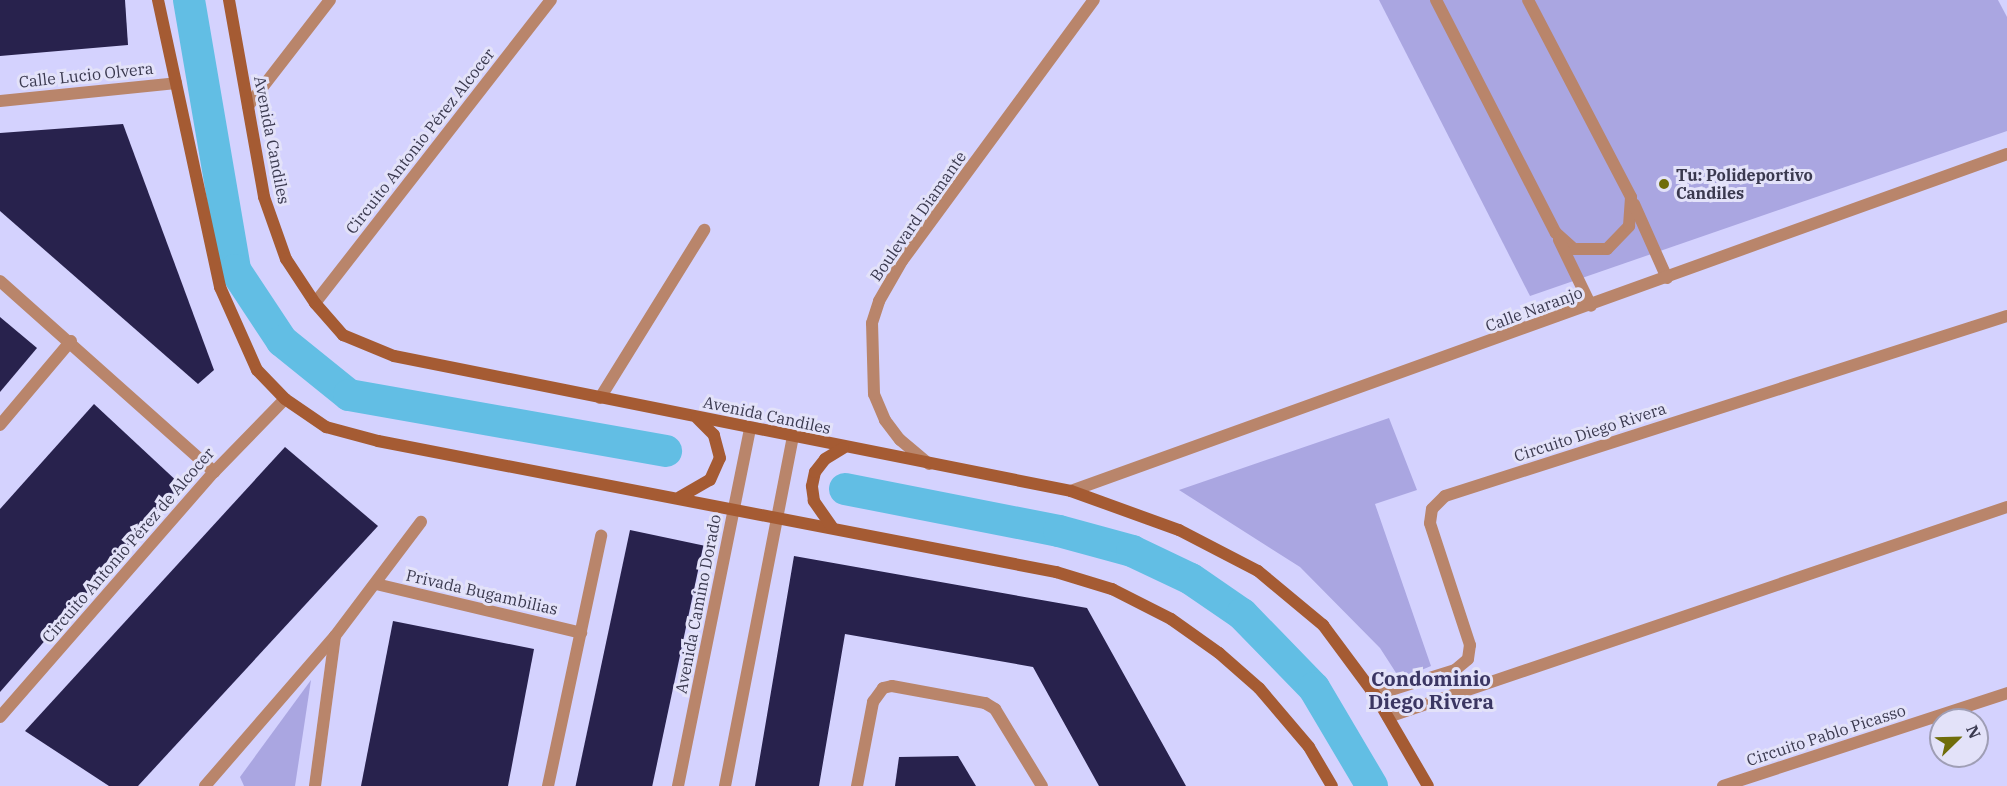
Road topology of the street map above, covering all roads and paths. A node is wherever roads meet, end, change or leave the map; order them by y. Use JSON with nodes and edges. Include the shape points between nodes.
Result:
{"nodes":[{"id":1,"x":158,"y":0,"type":"edge"},
{"id":2,"x":229,"y":0,"type":"edge"},
{"id":3,"x":330,"y":0,"type":"edge"},
{"id":4,"x":551,"y":0,"type":"edge"},
{"id":5,"x":1094,"y":0,"type":"edge"},
{"id":6,"x":1436,"y":0,"type":"edge"},
{"id":7,"x":1528,"y":0,"type":"edge"},
{"id":8,"x":176,"y":83,"type":"junction"},
{"id":9,"x":0,"y":101,"type":"edge"},
{"id":10,"x":248,"y":106,"type":"junction"},
{"id":11,"x":2007,"y":154,"type":"edge"},
{"id":12,"x":1631,"y":197,"type":"junction"},
{"id":13,"x":704,"y":230,"type":"dead end"},
{"id":14,"x":1556,"y":234,"type":"junction"},
{"id":15,"x":1667,"y":278,"type":"junction"},
{"id":16,"x":0,"y":281,"type":"edge"},
{"id":17,"x":315,"y":303,"type":"junction"},
{"id":18,"x":1591,"y":306,"type":"junction"},
{"id":19,"x":2007,"y":316,"type":"edge"},
{"id":20,"x":71,"y":341,"type":"junction"},
{"id":21,"x":600,"y":398,"type":"junction"},
{"id":22,"x":285,"y":399,"type":"junction"},
{"id":23,"x":697,"y":418,"type":"junction"},
{"id":24,"x":0,"y":425,"type":"edge"},
{"id":25,"x":750,"y":429,"type":"junction"},
{"id":26,"x":792,"y":443,"type":"junction"},
{"id":27,"x":843,"y":448,"type":"junction"},
{"id":28,"x":930,"y":465,"type":"junction"},
{"id":29,"x":214,"y":471,"type":"junction"},
{"id":30,"x":1071,"y":491,"type":"junction"},
{"id":31,"x":680,"y":497,"type":"junction"},
{"id":32,"x":2007,"y":507,"type":"edge"},
{"id":33,"x":734,"y":509,"type":"junction"},
{"id":34,"x":781,"y":511,"type":"junction"},
{"id":35,"x":421,"y":522,"type":"dead end"},
{"id":36,"x":832,"y":527,"type":"junction"},
{"id":37,"x":601,"y":536,"type":"dead end"},
{"id":38,"x":376,"y":584,"type":"junction"},
{"id":39,"x":581,"y":633,"type":"junction"},
{"id":40,"x":335,"y":636,"type":"junction"},
{"id":41,"x":2007,"y":693,"type":"edge"},
{"id":42,"x":1375,"y":695,"type":"junction"},
{"id":43,"x":0,"y":717,"type":"edge"},
{"id":44,"x":1388,"y":717,"type":"junction"},
{"id":45,"x":205,"y":786,"type":"edge"},
{"id":46,"x":315,"y":786,"type":"edge"},
{"id":47,"x":548,"y":786,"type":"edge"},
{"id":48,"x":678,"y":786,"type":"edge"},
{"id":49,"x":725,"y":786,"type":"edge"},
{"id":50,"x":856,"y":786,"type":"edge"},
{"id":51,"x":1041,"y":786,"type":"edge"},
{"id":52,"x":1332,"y":786,"type":"edge"},
{"id":53,"x":1428,"y":786,"type":"edge"},
{"id":54,"x":1724,"y":786,"type":"edge"}],
"edges":[{"from":1,"to":8,"type":"main road"},
{"from":2,"to":10,"type":"main road","name":"Avenida Candiles"},
{"from":3,"to":10,"type":"street"},
{"from":4,"to":17,"type":"street","name":"Circuito Antonio Pérez Alcocer"},
{"from":5,"to":28,"type":"street","name":"Boulevard Diamante","via":[[903,261],[879,301],[872,323],[874,394],[885,420],[900,440]]},
{"from":6,"to":14,"type":"street"},
{"from":7,"to":12,"type":"street"},
{"from":8,"to":9,"type":"street","name":"Calle Lucio Olvera"},
{"from":8,"to":22,"type":"main road","via":[[220,287],[257,370]]},
{"from":10,"to":17,"type":"main road","name":"Avenida Candiles","via":[[264,197],[286,259]]},
{"from":11,"to":15,"type":"street","name":"Calle Naranjo"},
{"from":12,"to":14,"type":"street","via":[[1629,226],[1607,249],[1574,249]]},
{"from":12,"to":15,"type":"street"},
{"from":13,"to":21,"type":"street"},
{"from":14,"to":18,"type":"street"},
{"from":15,"to":18,"type":"street","name":"Calle Naranjo"},
{"from":16,"to":20,"type":"street"},
{"from":17,"to":21,"type":"main road","name":"Avenida Candiles","via":[[343,335],[394,356]]},
{"from":18,"to":30,"type":"street","name":"Calle Naranjo"},
{"from":19,"to":42,"type":"street","name":"Circuito Diego Rivera","via":[[1445,496],[1432,509],[1430,523],[1470,645],[1468,659],[1455,670]]},
{"from":20,"to":24,"type":"street"},
{"from":20,"to":29,"type":"street"},
{"from":21,"to":23,"type":"main road","name":"Avenida Candiles"},
{"from":22,"to":29,"type":"street","name":"Circuito Antonio Pérez de Alcocer"},
{"from":22,"to":31,"type":"main road","via":[[326,427],[378,441]]},
{"from":23,"to":25,"type":"main road","name":"Avenida Candiles"},
{"from":23,"to":31,"type":"main road","via":[[714,435],[720,458],[710,480]]},
{"from":25,"to":26,"type":"main road","name":"Avenida Candiles"},
{"from":25,"to":33,"type":"street","name":"Avenida Camino Dorado"},
{"from":26,"to":27,"type":"main road","name":"Avenida Candiles"},
{"from":26,"to":34,"type":"street"},
{"from":27,"to":28,"type":"main road","name":"Avenida Candiles"},
{"from":27,"to":36,"type":"main road","via":[[825,459],[815,472],[812,486],[814,501]]},
{"from":28,"to":30,"type":"main road","name":"Avenida Candiles"},
{"from":29,"to":43,"type":"street","name":"Circuito Antonio Pérez de Alcocer"},
{"from":30,"to":42,"type":"main road","name":"Avenida Candiles","via":[[1179,530],[1258,571],[1323,625]]},
{"from":31,"to":33,"type":"main road"},
{"from":32,"to":44,"type":"street"},
{"from":33,"to":34,"type":"main road"},
{"from":33,"to":48,"type":"street","name":"Avenida Camino Dorado"},
{"from":34,"to":36,"type":"main road"},
{"from":34,"to":49,"type":"street"},
{"from":35,"to":38,"type":"street"},
{"from":36,"to":52,"type":"main road","via":[[1056,572],[1112,589],[1170,619],[1219,653],[1259,688],[1309,747]]},
{"from":37,"to":39,"type":"street"},
{"from":38,"to":39,"type":"street","name":"Privada Bugambilias"},
{"from":38,"to":40,"type":"street"},
{"from":39,"to":47,"type":"street"},
{"from":40,"to":45,"type":"street"},
{"from":40,"to":46,"type":"street"},
{"from":41,"to":54,"type":"street","name":"Circuito Pablo Picasso"},
{"from":42,"to":44,"type":"main road","name":"Avenida Candiles"},
{"from":44,"to":53,"type":"main road","name":"Avenida Candiles"},
{"from":50,"to":51,"type":"street","via":[[873,702],[883,688],[892,686],[985,703],[995,709]]}]}
